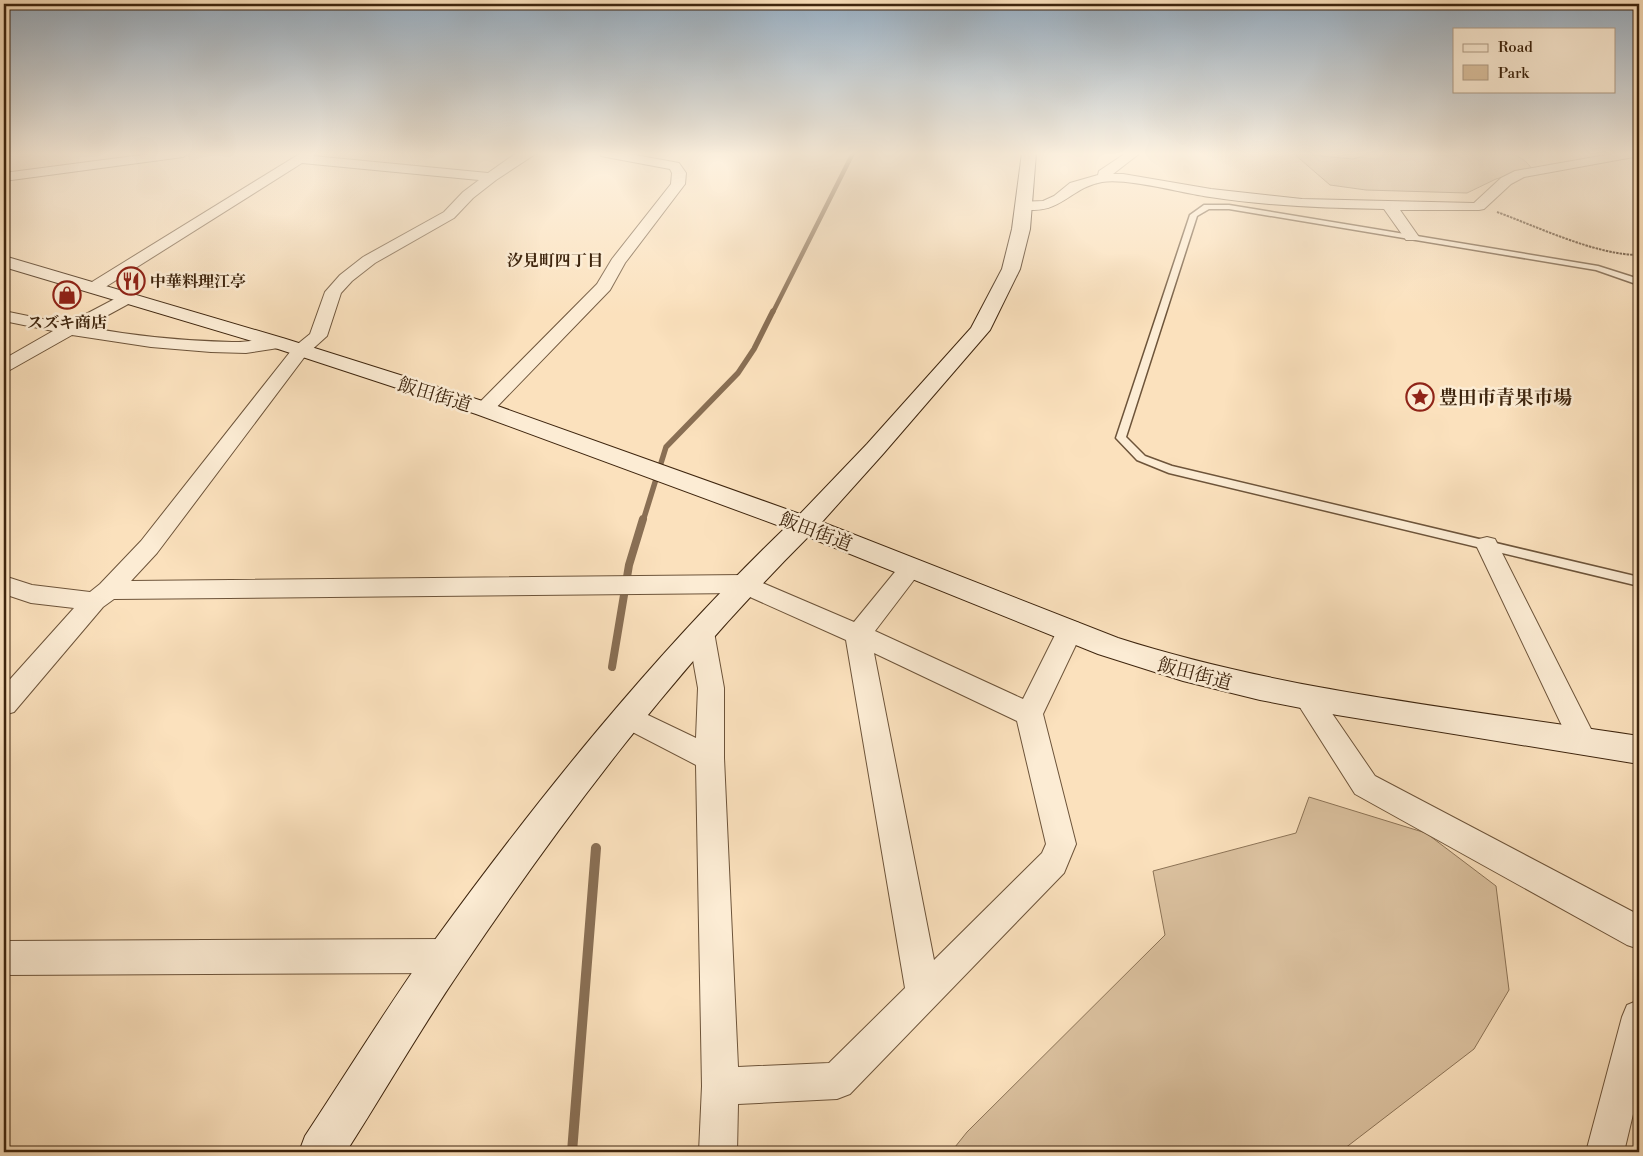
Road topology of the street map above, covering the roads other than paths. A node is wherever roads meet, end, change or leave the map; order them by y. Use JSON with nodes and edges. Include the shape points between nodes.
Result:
{"nodes":[{"id":1,"x":223,"y":207,"type":"edge"},
{"id":2,"x":457,"y":207,"type":"edge"},
{"id":3,"x":660,"y":207,"type":"edge"},
{"id":4,"x":1023,"y":207,"type":"edge"},
{"id":5,"x":1390,"y":207,"type":"edge"},
{"id":6,"x":1410,"y":237,"type":"junction"},
{"id":7,"x":4,"y":260,"type":"edge"},
{"id":8,"x":1639,"y":282,"type":"edge"},
{"id":9,"x":93,"y":288,"type":"junction"},
{"id":10,"x":126,"y":298,"type":"junction"},
{"id":11,"x":4,"y":316,"type":"edge"},
{"id":12,"x":68,"y":330,"type":"junction"},
{"id":13,"x":289,"y":347,"type":"junction"},
{"id":14,"x":4,"y":366,"type":"edge"},
{"id":15,"x":484,"y":409,"type":"junction"},
{"id":16,"x":804,"y":525,"type":"junction"},
{"id":17,"x":1487,"y":545,"type":"junction"},
{"id":18,"x":912,"y":568,"type":"junction"},
{"id":19,"x":1639,"y":582,"type":"edge"},
{"id":20,"x":744,"y":584,"type":"junction"},
{"id":21,"x":4,"y":585,"type":"edge"},
{"id":22,"x":102,"y":596,"type":"junction"},
{"id":23,"x":1070,"y":630,"type":"junction"},
{"id":24,"x":701,"y":632,"type":"junction"},
{"id":25,"x":858,"y":634,"type":"junction"},
{"id":26,"x":1307,"y":698,"type":"junction"},
{"id":27,"x":4,"y":704,"type":"edge"},
{"id":28,"x":1029,"y":714,"type":"junction"},
{"id":29,"x":627,"y":716,"type":"junction"},
{"id":30,"x":1583,"y":741,"type":"junction"},
{"id":31,"x":1639,"y":750,"type":"edge"},
{"id":32,"x":710,"y":758,"type":"junction"},
{"id":33,"x":1639,"y":933,"type":"edge"},
{"id":34,"x":447,"y":956,"type":"junction"},
{"id":35,"x":4,"y":958,"type":"edge"},
{"id":36,"x":923,"y":994,"type":"junction"},
{"id":37,"x":1639,"y":1018,"type":"edge"},
{"id":38,"x":720,"y":1086,"type":"junction"},
{"id":39,"x":321,"y":1152,"type":"edge"},
{"id":40,"x":718,"y":1152,"type":"edge"},
{"id":41,"x":1605,"y":1152,"type":"edge"}],
"edges":[{"from":1,"to":9,"type":"street"},
{"from":2,"to":13,"type":"street","via":[[449,215],[369,260],[346,278],[333,292],[318,336]]},
{"from":3,"to":15,"type":"street","via":[[618,262],[604,287]]},
{"from":4,"to":16,"type":"main road","via":[[1011,269],[980,330]]},
{"from":5,"to":6,"type":"street"},
{"from":6,"to":8,"type":"lane","via":[[1598,268]]},
{"from":6,"to":17,"type":"lane","via":[[1229,207],[1207,207],[1194,215],[1121,438],[1141,458],[1169,470]]},
{"from":7,"to":9,"type":"main road","name":"飯田街道"},
{"from":9,"to":10,"type":"main road","name":"飯田街道"},
{"from":10,"to":12,"type":"street"},
{"from":10,"to":13,"type":"main road","name":"飯田街道"},
{"from":11,"to":12,"type":"street"},
{"from":12,"to":13,"type":"street","via":[[155,342],[243,348]]},
{"from":12,"to":14,"type":"street"},
{"from":13,"to":15,"type":"main road","name":"飯田街道"},
{"from":13,"to":22,"type":"street","via":[[149,547]]},
{"from":15,"to":16,"type":"main road","name":"飯田街道"},
{"from":16,"to":18,"type":"main road","name":"飯田街道"},
{"from":16,"to":20,"type":"main road"},
{"from":17,"to":19,"type":"lane"},
{"from":17,"to":30,"type":"street"},
{"from":18,"to":23,"type":"main road","name":"飯田街道"},
{"from":18,"to":25,"type":"street"},
{"from":20,"to":22,"type":"street"},
{"from":20,"to":24,"type":"main road"},
{"from":20,"to":25,"type":"street"},
{"from":21,"to":22,"type":"street","via":[[31,594]]},
{"from":22,"to":27,"type":"street"},
{"from":23,"to":26,"type":"main road","name":"飯田街道","via":[[1148,660],[1229,683]]},
{"from":23,"to":28,"type":"street"},
{"from":24,"to":29,"type":"main road"},
{"from":24,"to":32,"type":"street","via":[[711,688]]},
{"from":25,"to":28,"type":"street"},
{"from":25,"to":36,"type":"street"},
{"from":26,"to":30,"type":"main road","name":"飯田街道"},
{"from":26,"to":33,"type":"street","via":[[1365,785]]},
{"from":28,"to":36,"type":"street","via":[[1061,844],[1053,863]]},
{"from":29,"to":32,"type":"street"},
{"from":29,"to":34,"type":"main road","via":[[543,823]]},
{"from":30,"to":31,"type":"main road","name":"飯田街道"},
{"from":32,"to":38,"type":"street"},
{"from":34,"to":35,"type":"street"},
{"from":34,"to":39,"type":"main road"},
{"from":36,"to":38,"type":"street","via":[[837,1082]]},
{"from":37,"to":41,"type":"street"},
{"from":38,"to":40,"type":"street"}]}
